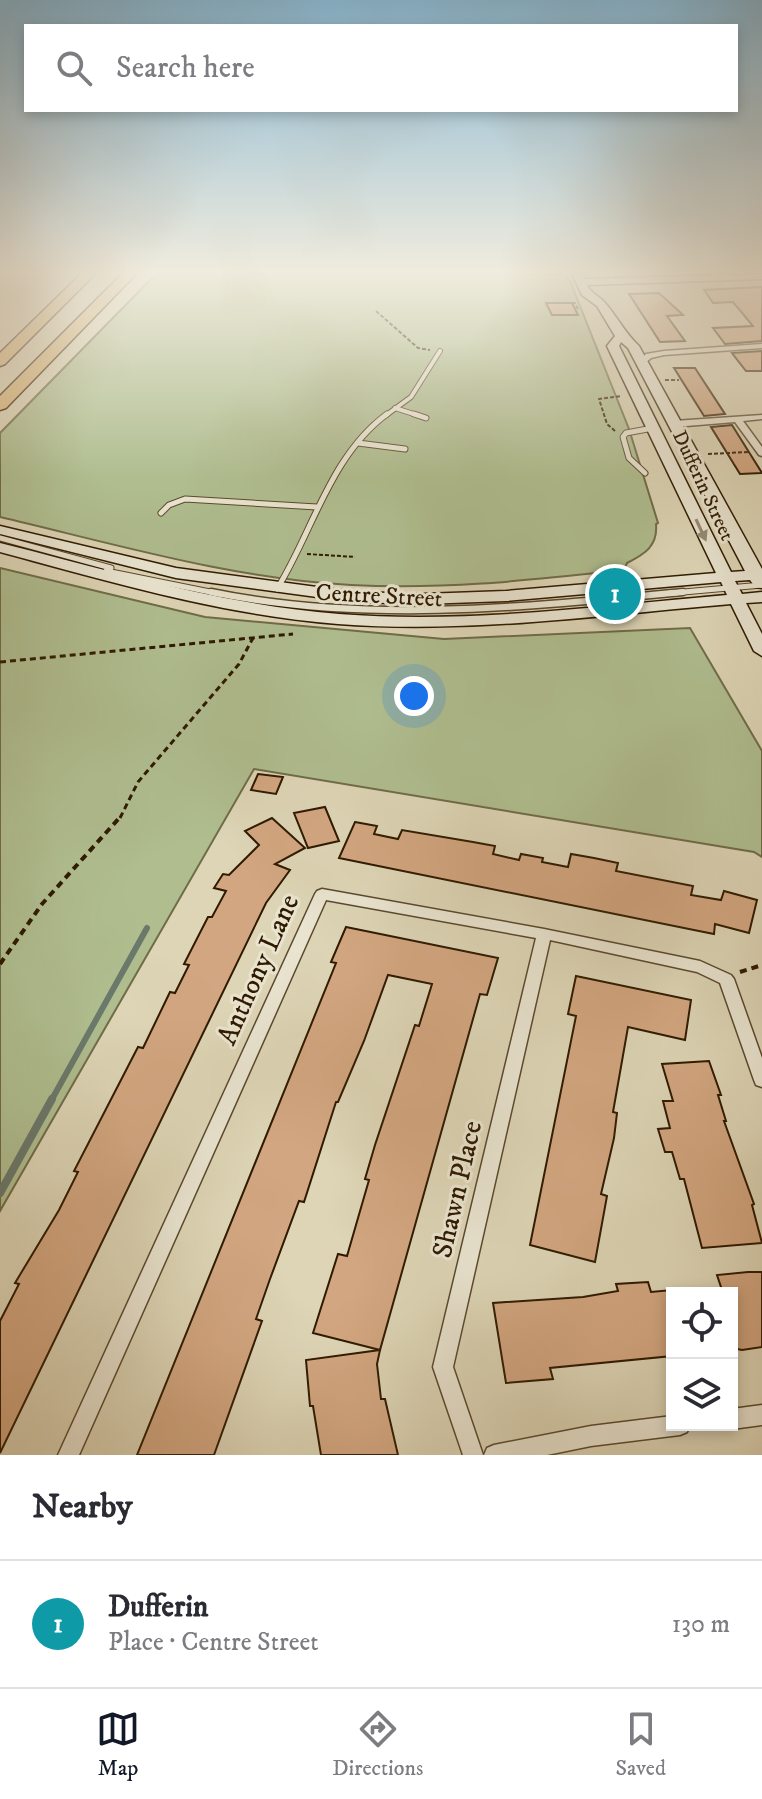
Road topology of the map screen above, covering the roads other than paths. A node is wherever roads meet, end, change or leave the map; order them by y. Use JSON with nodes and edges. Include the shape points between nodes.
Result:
{"nodes":[{"id":1,"x":19,"y":342,"type":"edge"},
{"id":2,"x":62,"y":342,"type":"edge"},
{"id":3,"x":616,"y":342,"type":"edge"},
{"id":4,"x":626,"y":342,"type":"edge"},
{"id":5,"x":633,"y":346,"type":"junction"},
{"id":6,"x":762,"y":346,"type":"edge"},
{"id":7,"x":440,"y":351,"type":"dead end"},
{"id":8,"x":664,"y":353,"type":"junction"},
{"id":9,"x":0,"y":361,"type":"edge"},
{"id":10,"x":641,"y":362,"type":"junction"},
{"id":11,"x":0,"y":405,"type":"edge"},
{"id":12,"x":395,"y":408,"type":"junction"},
{"id":13,"x":762,"y":417,"type":"edge"},
{"id":14,"x":426,"y":418,"type":"dead end"},
{"id":15,"x":737,"y":419,"type":"junction"},
{"id":16,"x":674,"y":424,"type":"junction"},
{"id":17,"x":654,"y":430,"type":"junction"},
{"id":18,"x":358,"y":443,"type":"junction"},
{"id":19,"x":405,"y":449,"type":"dead end"},
{"id":20,"x":761,"y":452,"type":"edge"},
{"id":21,"x":645,"y":473,"type":"dead end"},
{"id":22,"x":317,"y":507,"type":"junction"},
{"id":23,"x":161,"y":513,"type":"dead end"},
{"id":24,"x":0,"y":530,"type":"edge"},
{"id":25,"x":0,"y":538,"type":"edge"},
{"id":26,"x":0,"y":547,"type":"edge"},
{"id":27,"x":48,"y":560,"type":"junction"},
{"id":28,"x":146,"y":578,"type":"junction"},
{"id":29,"x":759,"y":583,"type":"edge"},
{"id":30,"x":729,"y":588,"type":"junction"},
{"id":31,"x":277,"y":589,"type":"junction"},
{"id":32,"x":762,"y":651,"type":"edge"},
{"id":33,"x":544,"y":934,"type":"junction"},
{"id":34,"x":762,"y":1080,"type":"edge"},
{"id":35,"x":762,"y":1415,"type":"edge"},
{"id":36,"x":738,"y":1418,"type":"edge"},
{"id":37,"x":666,"y":1427,"type":"edge"},
{"id":38,"x":68,"y":1455,"type":"edge"},
{"id":39,"x":473,"y":1455,"type":"edge"},
{"id":40,"x":494,"y":1455,"type":"edge"}],
"edges":[{"from":1,"to":9,"type":"highway"},
{"from":2,"to":11,"type":"highway"},
{"from":3,"to":17,"type":"main road","name":"Dufferin Street","via":[[613,346]]},
{"from":4,"to":5,"type":"main road"},
{"from":5,"to":8,"type":"street"},
{"from":5,"to":10,"type":"main road","name":"Dufferin Street"},
{"from":6,"to":8,"type":"street"},
{"from":7,"to":12,"type":"lane","via":[[411,397]]},
{"from":8,"to":10,"type":"street"},
{"from":10,"to":16,"type":"main road","name":"Dufferin Street"},
{"from":12,"to":14,"type":"lane"},
{"from":12,"to":18,"type":"lane","via":[[377,419]]},
{"from":13,"to":15,"type":"street"},
{"from":15,"to":16,"type":"street"},
{"from":15,"to":20,"type":"street"},
{"from":16,"to":29,"type":"main road","name":"Dufferin Street"},
{"from":17,"to":21,"type":"lane","via":[[623,436],[627,455]]},
{"from":17,"to":29,"type":"main road"},
{"from":17,"to":30,"type":"main road","name":"Dufferin Street","one_way":true},
{"from":18,"to":19,"type":"lane"},
{"from":18,"to":22,"type":"lane"},
{"from":22,"to":23,"type":"lane","via":[[203,498],[178,501]]},
{"from":22,"to":31,"type":"lane"},
{"from":24,"to":31,"type":"main road","name":"Centre Street","via":[[176,573]]},
{"from":25,"to":28,"type":"lane"},
{"from":26,"to":27,"type":"main road","name":"Centre Street"},
{"from":27,"to":28,"type":"lane"},
{"from":27,"to":30,"type":"main road","name":"Centre Street","via":[[229,605],[337,619],[426,623],[514,620]]},
{"from":28,"to":30,"type":"lane","via":[[234,597],[437,611]]},
{"from":29,"to":30,"type":"main road","name":"Centre Street"},
{"from":29,"to":30,"type":"main road","name":"Centre Street"},
{"from":30,"to":31,"type":"main road","name":"Centre Street","via":[[423,599]]},
{"from":30,"to":32,"type":"main road","name":"Dufferin Street"},
{"from":33,"to":34,"type":"street","name":"Anthony Lane","via":[[700,967],[726,979]]},
{"from":33,"to":38,"type":"street","name":"Anthony Lane","via":[[322,894]]},
{"from":33,"to":39,"type":"street","name":"Shawn Place","via":[[443,1367]]},
{"from":35,"to":36,"type":"street"},
{"from":37,"to":40,"type":"street"}]}
